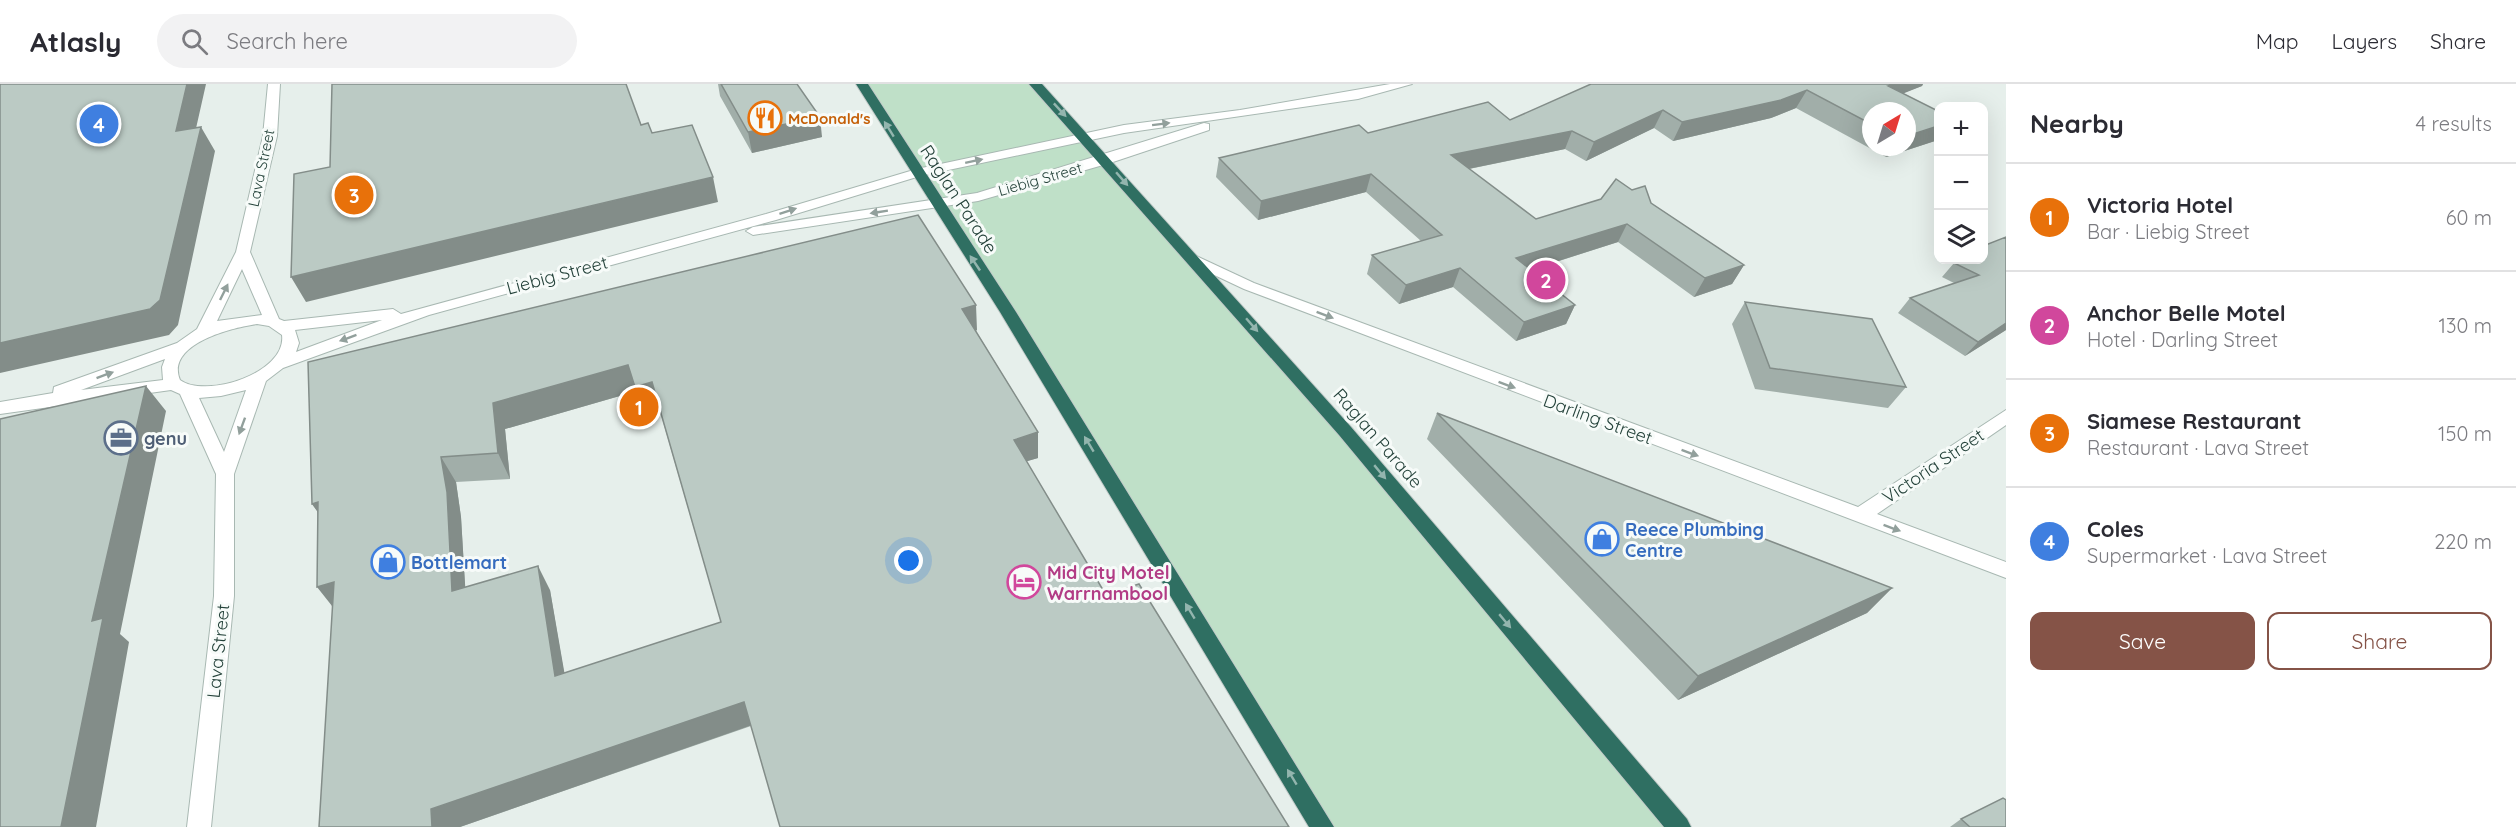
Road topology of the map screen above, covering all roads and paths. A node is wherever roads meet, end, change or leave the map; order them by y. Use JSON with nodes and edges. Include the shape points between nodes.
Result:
{"nodes":[{"id":1,"x":274,"y":84,"type":"edge"},
{"id":2,"x":862,"y":84,"type":"edge"},
{"id":3,"x":1035,"y":84,"type":"edge"},
{"id":4,"x":1406,"y":84,"type":"edge"},
{"id":5,"x":1360,"y":90,"type":"edge"},
{"id":6,"x":1240,"y":114,"type":"junction"},
{"id":7,"x":1083,"y":136,"type":"junction"},
{"id":8,"x":1105,"y":160,"type":"junction"},
{"id":9,"x":917,"y":173,"type":"junction"},
{"id":10,"x":937,"y":204,"type":"junction"},
{"id":11,"x":691,"y":239,"type":"junction"},
{"id":12,"x":243,"y":252,"type":"junction"},
{"id":13,"x":1194,"y":260,"type":"junction"},
{"id":14,"x":423,"y":311,"type":"junction"},
{"id":15,"x":278,"y":323,"type":"junction"},
{"id":16,"x":204,"y":332,"type":"junction"},
{"id":17,"x":182,"y":346,"type":"junction"},
{"id":18,"x":279,"y":364,"type":"junction"},
{"id":19,"x":259,"y":378,"type":"junction"},
{"id":20,"x":181,"y":388,"type":"junction"},
{"id":21,"x":30,"y":402,"type":"junction"},
{"id":22,"x":0,"y":408,"type":"edge"},
{"id":23,"x":2006,"y":416,"type":"edge"},
{"id":24,"x":225,"y":474,"type":"junction"},
{"id":25,"x":1860,"y":516,"type":"junction"},
{"id":26,"x":2006,"y":570,"type":"edge"},
{"id":27,"x":199,"y":827,"type":"edge"},
{"id":28,"x":1322,"y":827,"type":"edge"},
{"id":29,"x":1679,"y":827,"type":"edge"}],
"edges":[{"from":1,"to":12,"type":"street","name":"Lava Street","via":[[270,136]]},
{"from":9,"to":2,"type":"highway","name":"Raglan Parade","one_way":true},
{"from":3,"to":7,"type":"highway","name":"Raglan Parade","one_way":true},
{"from":4,"to":5,"type":"street","name":"Liebig Street"},
{"from":5,"to":6,"type":"street","name":"Liebig Street"},
{"from":7,"to":6,"type":"street","name":"Liebig Street","one_way":true},
{"from":6,"to":8,"type":"street","name":"Liebig Street"},
{"from":7,"to":8,"type":"highway","name":"Raglan Parade"},
{"from":9,"to":7,"type":"street","name":"Liebig Street","one_way":true},
{"from":8,"to":10,"type":"street","name":"Liebig Street","via":[[978,197]]},
{"from":8,"to":13,"type":"highway","name":"Raglan Parade","one_way":true},
{"from":9,"to":10,"type":"highway","name":"Raglan Parade"},
{"from":11,"to":9,"type":"street","name":"Liebig Street","one_way":true},
{"from":10,"to":11,"type":"street","name":"Liebig Street","one_way":true},
{"from":28,"to":10,"type":"highway","name":"Raglan Parade","one_way":true,"via":[[1008,312]]},
{"from":11,"to":14,"type":"street","name":"Liebig Street"},
{"from":12,"to":15,"type":"street"},
{"from":16,"to":12,"type":"street","name":"Lava Street","one_way":true},
{"from":13,"to":25,"type":"street","name":"Darling Street","one_way":true,"via":[[1295,304]]},
{"from":13,"to":29,"type":"highway","name":"Raglan Parade","one_way":true,"via":[[1346,432]]},
{"from":14,"to":15,"type":"street","name":"Liebig Street"},
{"from":14,"to":18,"type":"street","name":"Liebig Street","one_way":true},
{"from":15,"to":16,"type":"street","name":"Liebig Street","via":[[240,320]]},
{"from":15,"to":18,"type":"street","via":[[290,333],[292,342]]},
{"from":16,"to":17,"type":"street","name":"Liebig Street"},
{"from":17,"to":20,"type":"street","via":[[168,367],[168,377]]},
{"from":21,"to":17,"type":"street","one_way":true},
{"from":18,"to":19,"type":"street","name":"Liebig Street"},
{"from":19,"to":20,"type":"street","name":"Liebig Street","via":[[222,391]]},
{"from":19,"to":24,"type":"street","name":"Lava Street","one_way":true},
{"from":20,"to":21,"type":"street"},
{"from":20,"to":24,"type":"street","name":"Lava Street"},
{"from":21,"to":22,"type":"street"},
{"from":23,"to":25,"type":"street","name":"Victoria Street"},
{"from":24,"to":27,"type":"street","name":"Lava Street","via":[[224,596]]},
{"from":25,"to":26,"type":"street","name":"Darling Street","one_way":true}]}
